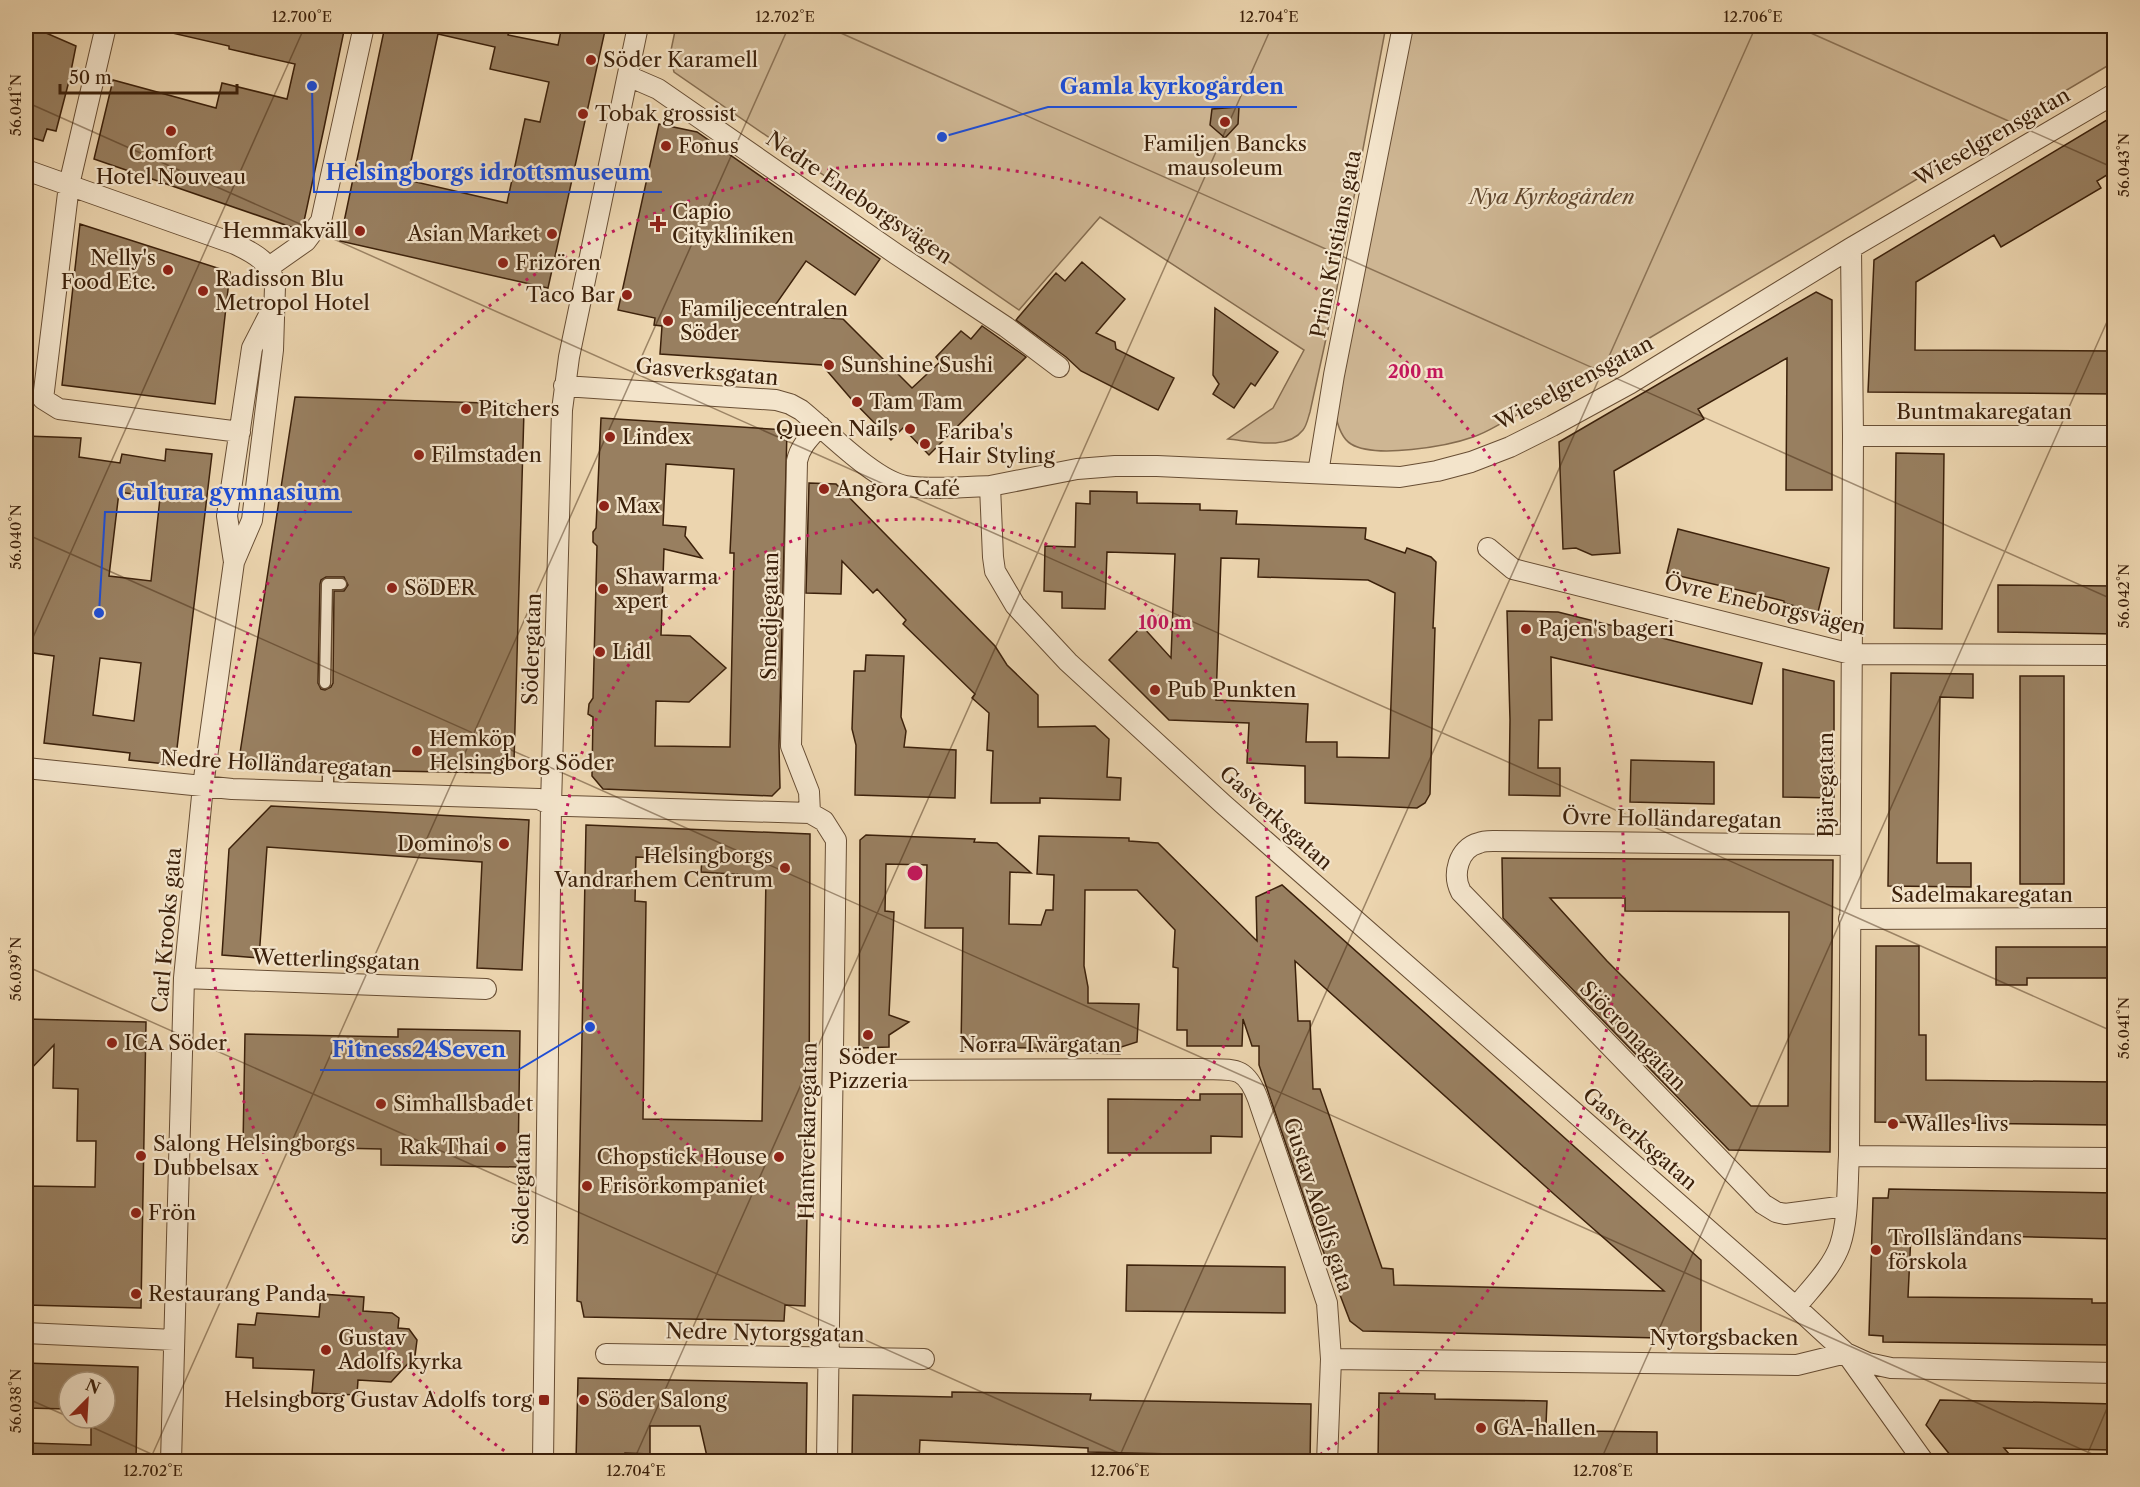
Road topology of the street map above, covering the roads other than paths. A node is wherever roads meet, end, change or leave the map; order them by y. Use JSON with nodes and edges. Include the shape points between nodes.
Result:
{"nodes":[{"id":1,"x":106,"y":26,"type":"edge"},
{"id":2,"x":364,"y":26,"type":"edge"},
{"id":3,"x":639,"y":26,"type":"edge"},
{"id":4,"x":1403,"y":26,"type":"edge"},
{"id":5,"x":628,"y":76,"type":"junction"},
{"id":6,"x":2115,"y":94,"type":"edge"},
{"id":7,"x":26,"y":170,"type":"edge"},
{"id":8,"x":69,"y":185,"type":"junction"},
{"id":9,"x":1851,"y":248,"type":"junction"},
{"id":10,"x":269,"y":267,"type":"junction"},
{"id":11,"x":274,"y":305,"type":"junction"},
{"id":12,"x":1059,"y":367,"type":"dead end"},
{"id":13,"x":564,"y":386,"type":"junction"},
{"id":14,"x":820,"y":426,"type":"junction"},
{"id":15,"x":240,"y":432,"type":"junction"},
{"id":16,"x":1853,"y":436,"type":"junction"},
{"id":17,"x":2115,"y":436,"type":"edge"},
{"id":18,"x":1318,"y":473,"type":"junction"},
{"id":19,"x":990,"y":486,"type":"junction"},
{"id":20,"x":1488,"y":548,"type":"dead end"},
{"id":21,"x":234,"y":562,"type":"junction"},
{"id":22,"x":340,"y":585,"type":"dead end"},
{"id":23,"x":1851,"y":654,"type":"junction"},
{"id":24,"x":2115,"y":655,"type":"edge"},
{"id":25,"x":325,"y":683,"type":"dead end"},
{"id":26,"x":26,"y":768,"type":"edge"},
{"id":27,"x":328,"y":769,"type":"dead end"},
{"id":28,"x":203,"y":786,"type":"junction"},
{"id":29,"x":328,"y":792,"type":"junction"},
{"id":30,"x":551,"y":805,"type":"junction"},
{"id":31,"x":810,"y":813,"type":"junction"},
{"id":32,"x":1493,"y":841,"type":"joint"},
{"id":33,"x":1850,"y":846,"type":"junction"},
{"id":34,"x":2115,"y":918,"type":"edge"},
{"id":35,"x":1850,"y":919,"type":"junction"},
{"id":36,"x":184,"y":978,"type":"junction"},
{"id":37,"x":486,"y":989,"type":"dead end"},
{"id":38,"x":833,"y":1070,"type":"junction"},
{"id":39,"x":1246,"y":1076,"type":"joint"},
{"id":40,"x":1849,"y":1156,"type":"junction"},
{"id":41,"x":2115,"y":1158,"type":"edge"},
{"id":42,"x":1846,"y":1206,"type":"junction"},
{"id":43,"x":1796,"y":1307,"type":"junction"},
{"id":44,"x":26,"y":1333,"type":"edge"},
{"id":45,"x":174,"y":1340,"type":"junction"},
{"id":46,"x":1846,"y":1353,"type":"junction"},
{"id":47,"x":606,"y":1354,"type":"dead end"},
{"id":48,"x":828,"y":1358,"type":"junction"},
{"id":49,"x":924,"y":1359,"type":"dead end"},
{"id":50,"x":1331,"y":1359,"type":"junction"},
{"id":51,"x":2115,"y":1373,"type":"edge"},
{"id":52,"x":1916,"y":1459,"type":"edge"},
{"id":53,"x":171,"y":1461,"type":"edge"},
{"id":54,"x":543,"y":1461,"type":"edge"},
{"id":55,"x":827,"y":1461,"type":"edge"},
{"id":56,"x":1327,"y":1461,"type":"edge"}],
"edges":[{"from":1,"to":8,"type":"street"},
{"from":2,"to":10,"type":"street","via":[[321,221],[306,241]]},
{"from":3,"to":5,"type":"street","name":"Södergatan"},
{"from":4,"to":18,"type":"street","name":"Prins Kristians gata"},
{"from":5,"to":12,"type":"street","name":"Nedre Eneborgsvägen","via":[[658,89]]},
{"from":5,"to":13,"type":"street","name":"Södergatan"},
{"from":6,"to":9,"type":"street","name":"Wieselgrensgatan"},
{"from":7,"to":8,"type":"street"},
{"from":8,"to":10,"type":"street","via":[[235,244]]},
{"from":8,"to":15,"type":"street","via":[[43,399],[59,409]]},
{"from":9,"to":16,"type":"street","name":"Bjäregatan"},
{"from":9,"to":18,"type":"street","name":"Wieselgrensgatan","via":[[1629,384],[1510,447],[1471,462],[1400,477]]},
{"from":10,"to":11,"type":"street","name":"Carl Krooks gata","via":[[276,286]]},
{"from":11,"to":15,"type":"street","name":"Carl Krooks gata","via":[[252,348]]},
{"from":11,"to":21,"type":"street","name":"Carl Krooks gata","via":[[273,350],[252,520]]},
{"from":13,"to":14,"type":"street","name":"Gasverksgatan","via":[[776,400],[801,410]]},
{"from":13,"to":30,"type":"street","name":"Södergatan"},
{"from":14,"to":19,"type":"street","name":"Gasverksgatan","via":[[878,475],[894,482],[906,486]]},
{"from":14,"to":31,"type":"street","name":"Smedjegatan","via":[[797,460],[791,746],[809,792]]},
{"from":15,"to":21,"type":"street","name":"Carl Krooks gata","via":[[227,516]]},
{"from":16,"to":17,"type":"street","name":"Buntmakaregatan"},
{"from":16,"to":23,"type":"street","name":"Bjäregatan"},
{"from":18,"to":19,"type":"street","name":"Wieselgrensgatan","via":[[1115,466],[1077,469]]},
{"from":19,"to":43,"type":"street","name":"Gasverksgatan","via":[[995,571],[1015,605],[1068,662],[1222,804]]},
{"from":20,"to":23,"type":"street","name":"Övre Eneborgsvägen","via":[[1513,569]]},
{"from":21,"to":28,"type":"street","name":"Carl Krooks gata"},
{"from":22,"to":25,"type":"lane","via":[[327,584]]},
{"from":23,"to":24,"type":"street","name":"Övre Eneborgsvägen"},
{"from":23,"to":33,"type":"street","name":"Bjäregatan"},
{"from":26,"to":28,"type":"street","name":"Nedre Holländaregatan"},
{"from":27,"to":29,"type":"lane"},
{"from":28,"to":29,"type":"street","name":"Nedre Holländaregatan"},
{"from":28,"to":36,"type":"street","name":"Carl Krooks gata"},
{"from":29,"to":30,"type":"street","name":"Nedre Holländaregatan","via":[[538,799]]},
{"from":30,"to":31,"type":"street","name":"Nedre Holländaregatan"},
{"from":30,"to":54,"type":"street","name":"Södergatan"},
{"from":31,"to":38,"type":"street","name":"Hantverkaregatan","via":[[824,821],[836,840]]},
{"from":32,"to":33,"type":"street","name":"Övre Holländaregatan"},
{"from":32,"to":42,"type":"street","name":"Siöcronagatan","via":[[1473,845],[1461,858],[1456,877],[1461,891],[1609,1046],[1763,1204],[1785,1214]]},
{"from":33,"to":35,"type":"street","name":"Bjäregatan"},
{"from":34,"to":35,"type":"street","name":"Sadelmakaregatan"},
{"from":35,"to":40,"type":"street","name":"Bjäregatan"},
{"from":36,"to":37,"type":"street","name":"Wetterlingsgatan"},
{"from":36,"to":45,"type":"street","name":"Carl Krooks gata"},
{"from":38,"to":39,"type":"street","name":"Norra Tvärgatan","via":[[1200,1069],[1232,1070]]},
{"from":38,"to":48,"type":"street","name":"Hantverkaregatan"},
{"from":39,"to":50,"type":"street","name":"Gustav Adolfs gata","via":[[1254,1089],[1327,1303]]},
{"from":40,"to":41,"type":"street"},
{"from":40,"to":42,"type":"street","name":"Bjäregatan"},
{"from":42,"to":43,"type":"street","name":"Bjäregatan","via":[[1840,1246]]},
{"from":43,"to":46,"type":"street","name":"Gasverksgatan"},
{"from":44,"to":45,"type":"street"},
{"from":45,"to":53,"type":"street","name":"Carl Krooks gata"},
{"from":46,"to":50,"type":"street","name":"Nytorgsbacken","via":[[1797,1365]]},
{"from":46,"to":51,"type":"street","via":[[1891,1368]]},
{"from":46,"to":52,"type":"street","name":"Gasverksgatan"},
{"from":47,"to":48,"type":"street","name":"Nedre Nytorgsgatan"},
{"from":48,"to":49,"type":"street","name":"Nedre Nytorgsgatan"},
{"from":48,"to":55,"type":"street","name":"Hantverkaregatan"},
{"from":50,"to":56,"type":"street","name":"Gustav Adolfs gata"}]}
